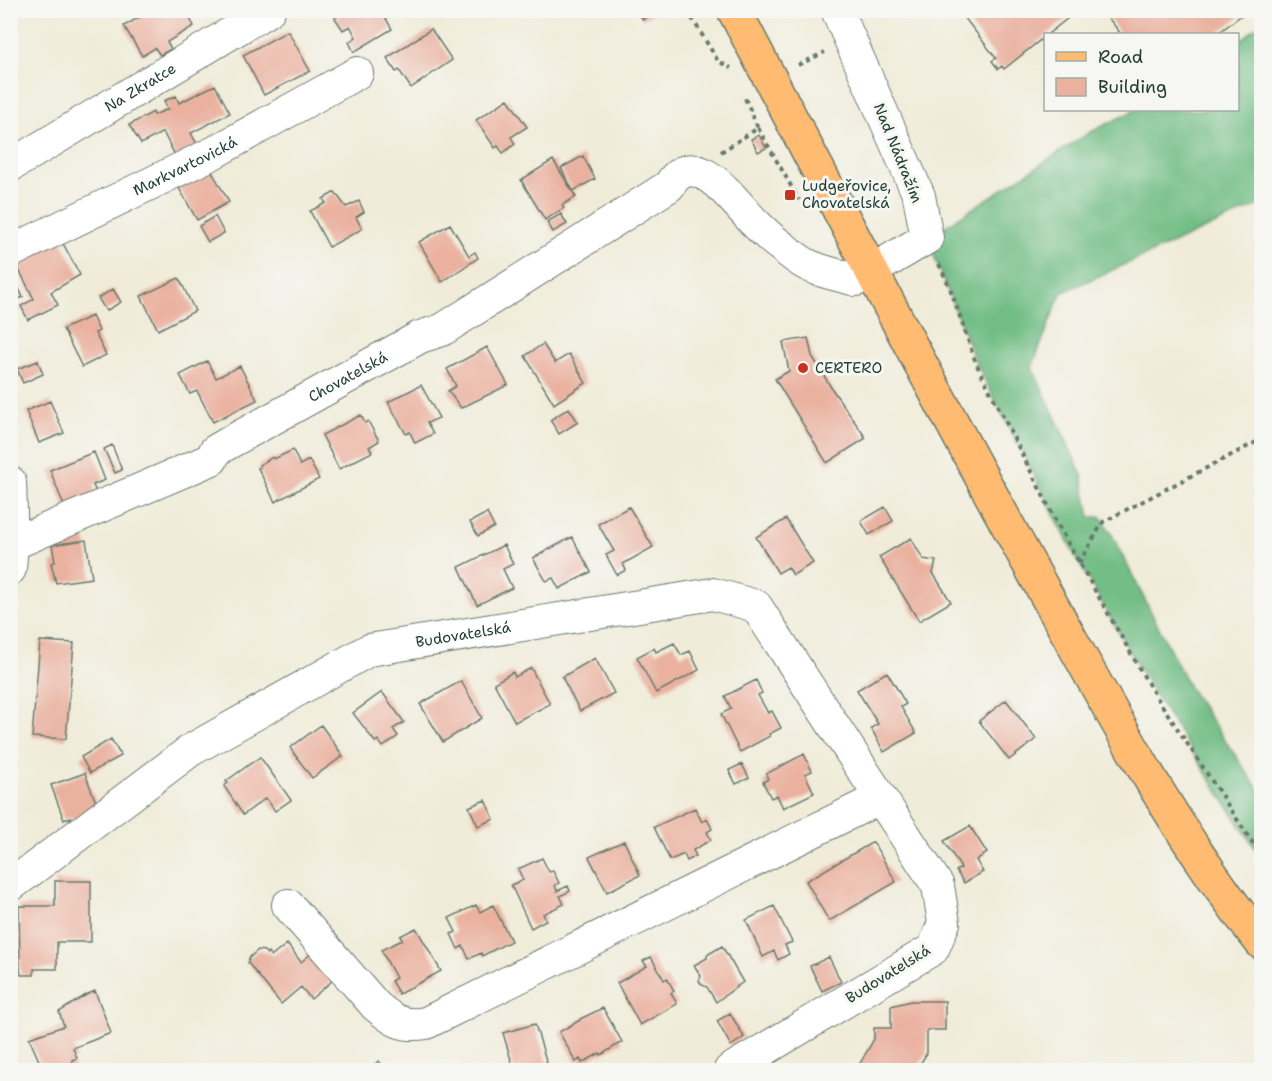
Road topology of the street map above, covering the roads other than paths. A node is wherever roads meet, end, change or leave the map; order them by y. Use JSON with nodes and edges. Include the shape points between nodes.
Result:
{"nodes":[{"id":1,"x":269,"y":10,"type":"edge"},
{"id":2,"x":734,"y":10,"type":"edge"},
{"id":3,"x":837,"y":10,"type":"edge"},
{"id":4,"x":357,"y":73,"type":"dead end"},
{"id":5,"x":10,"y":166,"type":"edge"},
{"id":6,"x":10,"y":252,"type":"edge"},
{"id":7,"x":872,"y":272,"type":"junction"},
{"id":8,"x":10,"y":482,"type":"edge"},
{"id":9,"x":11,"y":557,"type":"edge"},
{"id":10,"x":880,"y":798,"type":"junction"},
{"id":11,"x":10,"y":886,"type":"edge"},
{"id":12,"x":288,"y":905,"type":"dead end"},
{"id":13,"x":1262,"y":943,"type":"edge"},
{"id":14,"x":730,"y":1071,"type":"edge"}],
"edges":[{"from":1,"to":5,"type":"street","name":"Na Zkratce"},
{"from":2,"to":7,"type":"main road"},
{"from":3,"to":7,"type":"street","name":"Nad Nádražím","via":[[919,196],[927,238]]},
{"from":4,"to":6,"type":"street","name":"Markvartovická","via":[[213,153]]},
{"from":7,"to":9,"type":"street","name":"Chovatelská","via":[[856,280],[810,266],[779,245],[723,187],[706,174],[689,170],[442,330],[420,336],[223,449],[212,459]]},
{"from":7,"to":13,"type":"main road","via":[[1139,761],[1195,851]]},
{"from":8,"to":9,"type":"street"},
{"from":10,"to":11,"type":"street","name":"Budovatelská","via":[[756,606],[712,594],[369,650],[191,750]]},
{"from":10,"to":12,"type":"street","via":[[426,1023],[402,1024],[388,1017]]},
{"from":10,"to":14,"type":"street","name":"Budovatelská","via":[[938,886],[944,923],[933,948]]}]}
